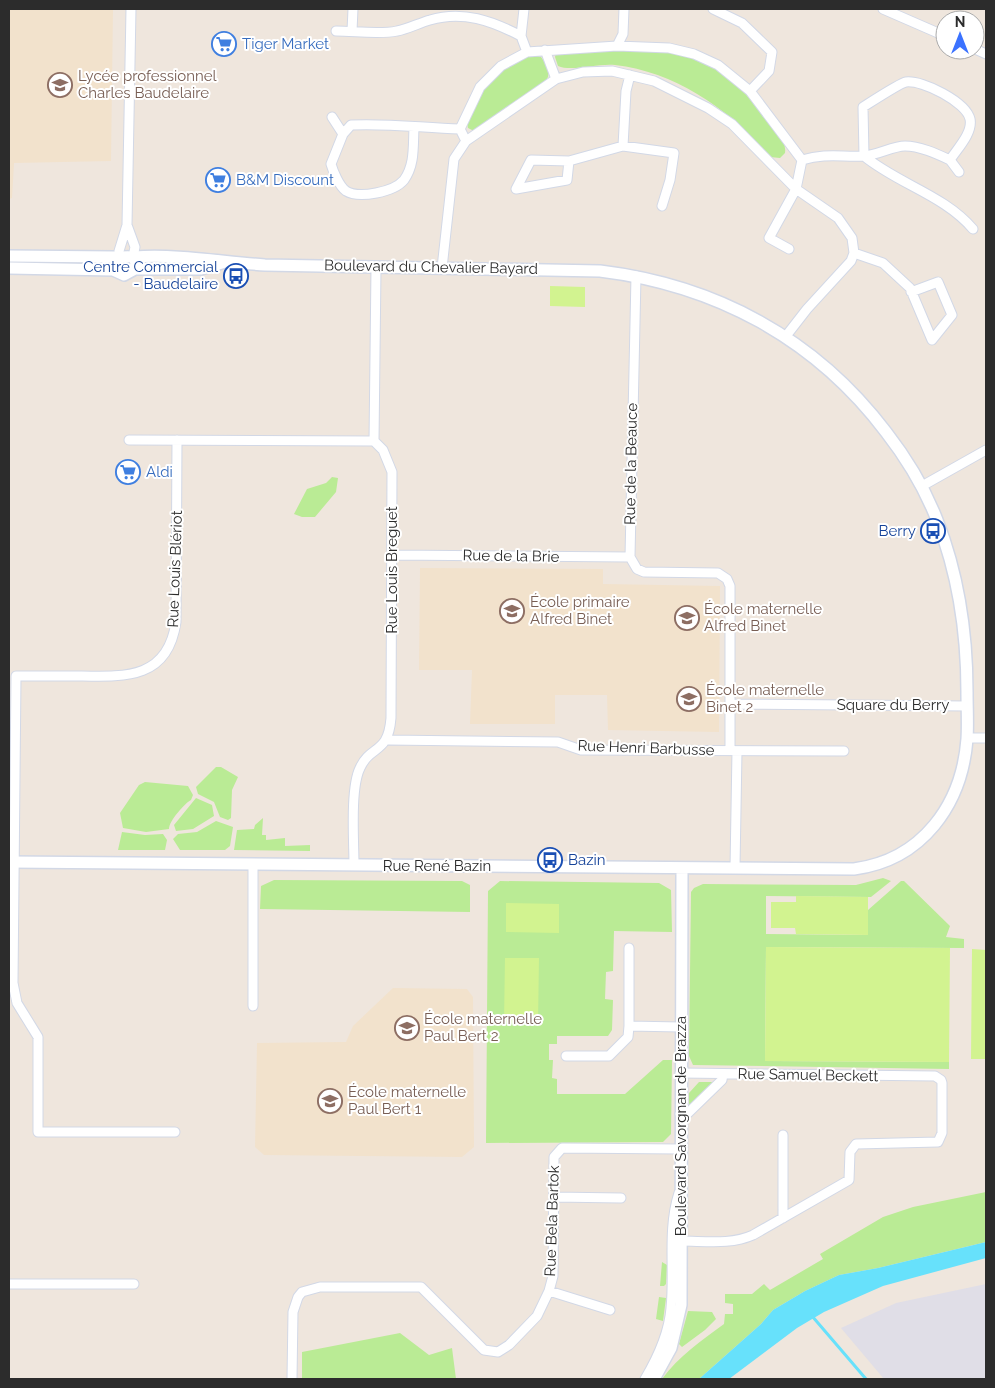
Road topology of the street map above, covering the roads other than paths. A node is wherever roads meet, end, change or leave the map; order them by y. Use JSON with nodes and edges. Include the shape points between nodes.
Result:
{"nodes":[{"id":1,"x":131,"y":9,"type":"edge"},
{"id":2,"x":352,"y":9,"type":"edge"},
{"id":3,"x":524,"y":9,"type":"edge"},
{"id":4,"x":624,"y":9,"type":"edge"},
{"id":5,"x":714,"y":9,"type":"edge"},
{"id":6,"x":883,"y":9,"type":"edge"},
{"id":7,"x":336,"y":31,"type":"dead end"},
{"id":8,"x":352,"y":31,"type":"junction"},
{"id":9,"x":935,"y":32,"type":"edge"},
{"id":10,"x":522,"y":36,"type":"junction"},
{"id":11,"x":617,"y":46,"type":"junction"},
{"id":12,"x":545,"y":50,"type":"junction"},
{"id":13,"x":528,"y":52,"type":"junction"},
{"id":14,"x":630,"y":76,"type":"junction"},
{"id":15,"x":556,"y":79,"type":"junction"},
{"id":16,"x":750,"y":91,"type":"junction"},
{"id":17,"x":332,"y":117,"type":"dead end"},
{"id":18,"x":414,"y":128,"type":"junction"},
{"id":19,"x":460,"y":129,"type":"junction"},
{"id":20,"x":343,"y":134,"type":"junction"},
{"id":21,"x":466,"y":141,"type":"junction"},
{"id":22,"x":623,"y":146,"type":"junction"},
{"id":23,"x":864,"y":156,"type":"junction"},
{"id":24,"x":802,"y":160,"type":"junction"},
{"id":25,"x":950,"y":160,"type":"junction"},
{"id":26,"x":570,"y":161,"type":"junction"},
{"id":27,"x":959,"y":172,"type":"dead end"},
{"id":28,"x":796,"y":189,"type":"junction"},
{"id":29,"x":662,"y":206,"type":"dead end"},
{"id":30,"x":127,"y":225,"type":"junction"},
{"id":31,"x":973,"y":229,"type":"dead end"},
{"id":32,"x":789,"y":249,"type":"dead end"},
{"id":33,"x":854,"y":253,"type":"junction"},
{"id":34,"x":9,"y":256,"type":"edge"},
{"id":35,"x":133,"y":257,"type":"junction"},
{"id":36,"x":226,"y":262,"type":"junction"},
{"id":37,"x":118,"y":263,"type":"junction"},
{"id":38,"x":9,"y":268,"type":"edge"},
{"id":39,"x":376,"y":268,"type":"junction"},
{"id":40,"x":442,"y":268,"type":"junction"},
{"id":41,"x":135,"y":270,"type":"junction"},
{"id":42,"x":636,"y":276,"type":"junction"},
{"id":43,"x":912,"y":292,"type":"junction"},
{"id":44,"x":786,"y":336,"type":"junction"},
{"id":45,"x":129,"y":440,"type":"dead end"},
{"id":46,"x":178,"y":440,"type":"junction"},
{"id":47,"x":374,"y":442,"type":"junction"},
{"id":48,"x":986,"y":450,"type":"edge"},
{"id":49,"x":922,"y":486,"type":"junction"},
{"id":50,"x":393,"y":555,"type":"junction"},
{"id":51,"x":630,"y":558,"type":"junction"},
{"id":52,"x":730,"y":704,"type":"junction"},
{"id":53,"x":967,"y":706,"type":"junction"},
{"id":54,"x":967,"y":738,"type":"junction"},
{"id":55,"x":986,"y":738,"type":"edge"},
{"id":56,"x":388,"y":740,"type":"junction"},
{"id":57,"x":734,"y":750,"type":"junction"},
{"id":58,"x":844,"y":751,"type":"dead end"},
{"id":59,"x":11,"y":862,"type":"edge"},
{"id":60,"x":253,"y":864,"type":"junction"},
{"id":61,"x":354,"y":865,"type":"junction"},
{"id":62,"x":682,"y":868,"type":"junction"},
{"id":63,"x":735,"y":868,"type":"junction"},
{"id":64,"x":865,"y":868,"type":"joint"},
{"id":65,"x":629,"y":948,"type":"dead end"},
{"id":66,"x":252,"y":1006,"type":"dead end"},
{"id":67,"x":629,"y":1026,"type":"junction"},
{"id":68,"x":680,"y":1027,"type":"junction"},
{"id":69,"x":566,"y":1056,"type":"dead end"},
{"id":70,"x":680,"y":1073,"type":"junction"},
{"id":71,"x":722,"y":1074,"type":"junction"},
{"id":72,"x":680,"y":1114,"type":"junction"},
{"id":73,"x":175,"y":1132,"type":"dead end"},
{"id":74,"x":784,"y":1135,"type":"dead end"},
{"id":75,"x":680,"y":1149,"type":"junction"},
{"id":76,"x":680,"y":1188,"type":"junction"},
{"id":77,"x":554,"y":1197,"type":"junction"},
{"id":78,"x":621,"y":1198,"type":"dead end"},
{"id":79,"x":783,"y":1218,"type":"junction"},
{"id":80,"x":682,"y":1241,"type":"junction"},
{"id":81,"x":9,"y":1284,"type":"edge"},
{"id":82,"x":134,"y":1284,"type":"dead end"},
{"id":83,"x":549,"y":1291,"type":"junction"},
{"id":84,"x":610,"y":1310,"type":"dead end"},
{"id":85,"x":292,"y":1379,"type":"edge"},
{"id":86,"x":645,"y":1379,"type":"edge"},
{"id":87,"x":654,"y":1379,"type":"edge"}],
"edges":[{"from":1,"to":30,"type":"street"},
{"from":2,"to":8,"type":"street"},
{"from":3,"to":10,"type":"street"},
{"from":4,"to":11,"type":"street","via":[[623,34]]},
{"from":5,"to":16,"type":"street","via":[[742,23],[772,52],[768,71]]},
{"from":6,"to":9,"type":"street"},
{"from":7,"to":8,"type":"street"},
{"from":8,"to":10,"type":"street","via":[[397,31],[431,19],[452,16],[493,22]]},
{"from":10,"to":13,"type":"street"},
{"from":11,"to":12,"type":"street"},
{"from":11,"to":16,"type":"street","via":[[669,48],[694,54],[718,64]]},
{"from":12,"to":13,"type":"street"},
{"from":12,"to":15,"type":"street"},
{"from":13,"to":19,"type":"street","via":[[491,74],[476,93]]},
{"from":14,"to":15,"type":"street","via":[[598,70]]},
{"from":14,"to":22,"type":"street"},
{"from":14,"to":28,"type":"street","via":[[654,81],[732,124]]},
{"from":15,"to":21,"type":"street"},
{"from":16,"to":24,"type":"street"},
{"from":17,"to":20,"type":"street"},
{"from":18,"to":19,"type":"street"},
{"from":18,"to":20,"type":"street","via":[[404,125],[351,125]]},
{"from":18,"to":20,"type":"street","via":[[412,165],[403,182],[377,193],[352,192],[342,187],[331,164]]},
{"from":19,"to":21,"type":"street"},
{"from":21,"to":40,"type":"street","via":[[454,159]]},
{"from":22,"to":26,"type":"street"},
{"from":22,"to":29,"type":"street","via":[[674,154]]},
{"from":23,"to":24,"type":"street","via":[[833,154]]},
{"from":23,"to":25,"type":"street","via":[[904,146]]},
{"from":23,"to":25,"type":"street","via":[[863,107],[904,82],[921,82],[964,107],[970,120],[969,131]]},
{"from":23,"to":31,"type":"street","via":[[952,208]]},
{"from":24,"to":28,"type":"street"},
{"from":25,"to":27,"type":"street"},
{"from":26,"to":26,"type":"street","via":[[567,180],[516,189],[531,160]]},
{"from":28,"to":32,"type":"street","via":[[769,238]]},
{"from":28,"to":33,"type":"street","via":[[844,225],[852,238]]},
{"from":30,"to":35,"type":"street","via":[[135,248]]},
{"from":30,"to":37,"type":"street"},
{"from":33,"to":43,"type":"street","via":[[884,263]]},
{"from":33,"to":44,"type":"street","via":[[845,269]]},
{"from":34,"to":37,"type":"street","via":[[114,257]]},
{"from":35,"to":36,"type":"street","name":"Boulevard du Chevalier Bayard","via":[[201,257]]},
{"from":35,"to":37,"type":"street","name":"Boulevard du Chevalier Bayard"},
{"from":35,"to":41,"type":"street"},
{"from":36,"to":39,"type":"street","name":"Boulevard du Chevalier Bayard"},
{"from":36,"to":41,"type":"street","name":"Boulevard du Chevalier Bayard","via":[[201,269]]},
{"from":37,"to":38,"type":"street"},
{"from":37,"to":41,"type":"street","name":"Boulevard du Chevalier Bayard","via":[[124,275]]},
{"from":39,"to":40,"type":"street","name":"Boulevard du Chevalier Bayard"},
{"from":39,"to":47,"type":"street"},
{"from":40,"to":42,"type":"street","name":"Boulevard du Chevalier Bayard","via":[[578,270]]},
{"from":42,"to":44,"type":"street","name":"Boulevard du Chevalier Bayard","via":[[710,297]]},
{"from":42,"to":51,"type":"street","name":"Rue de la Beauce"},
{"from":43,"to":43,"type":"street","via":[[938,282],[952,315],[932,340]]},
{"from":44,"to":49,"type":"street","name":"Boulevard du Chevalier Bayard","via":[[825,367],[867,408]]},
{"from":45,"to":46,"type":"street"},
{"from":46,"to":47,"type":"street"},
{"from":46,"to":59,"type":"street","name":"Rue Louis Blériot","via":[[176,622],[172,638],[156,663],[137,674],[16,676]]},
{"from":47,"to":50,"type":"street","name":"Rue Louis Breguet","via":[[382,450],[392,472]]},
{"from":48,"to":49,"type":"street"},
{"from":49,"to":53,"type":"street","name":"Boulevard du Chevalier Bayard","via":[[944,539],[960,599],[966,649]]},
{"from":50,"to":51,"type":"street","name":"Rue de la Brie"},
{"from":50,"to":56,"type":"street","name":"Rue Louis Breguet"},
{"from":51,"to":52,"type":"street","via":[[637,569],[644,572],[723,575],[730,586]]},
{"from":52,"to":53,"type":"street","name":"Square du Berry"},
{"from":52,"to":57,"type":"street"},
{"from":53,"to":54,"type":"street","name":"Boulevard du Chevalier Bayard"},
{"from":54,"to":55,"type":"street"},
{"from":54,"to":64,"type":"street","name":"Boulevard du Chevalier Bayard","via":[[960,780],[935,827],[902,854]]},
{"from":56,"to":57,"type":"street","name":"Rue Henri Barbusse","via":[[558,742],[581,750]]},
{"from":56,"to":61,"type":"street","via":[[363,762],[356,779]]},
{"from":57,"to":58,"type":"street","name":"Rue Henri Barbusse"},
{"from":57,"to":63,"type":"street"},
{"from":59,"to":60,"type":"street","name":"Rue René Bazin"},
{"from":59,"to":73,"type":"street","via":[[13,983],[17,1003],[38,1037],[38,1132]]},
{"from":60,"to":61,"type":"street","name":"Rue René Bazin"},
{"from":60,"to":66,"type":"street"},
{"from":61,"to":62,"type":"street","name":"Rue René Bazin"},
{"from":62,"to":63,"type":"street","name":"Rue René Bazin"},
{"from":62,"to":68,"type":"street","name":"Boulevard Savorgnan de Brazza"},
{"from":63,"to":64,"type":"street","name":"Rue René Bazin"},
{"from":65,"to":67,"type":"street"},
{"from":67,"to":68,"type":"street"},
{"from":67,"to":69,"type":"street","via":[[628,1037],[609,1056]]},
{"from":68,"to":70,"type":"street","name":"Boulevard Savorgnan de Brazza"},
{"from":70,"to":71,"type":"street","name":"Rue Samuel Beckett"},
{"from":70,"to":72,"type":"street","name":"Boulevard Savorgnan de Brazza"},
{"from":71,"to":72,"type":"street","via":[[722,1080],[688,1114]]},
{"from":71,"to":79,"type":"street","name":"Rue Samuel Beckett","via":[[935,1076],[942,1083],[942,1133],[938,1142],[856,1144],[850,1152],[849,1180]]},
{"from":72,"to":75,"type":"street","name":"Boulevard Savorgnan de Brazza"},
{"from":74,"to":79,"type":"street"},
{"from":75,"to":76,"type":"street","name":"Boulevard Savorgnan de Brazza"},
{"from":75,"to":77,"type":"street","name":"Rue Bela Bartok","via":[[562,1148],[554,1157]]},
{"from":76,"to":80,"type":"street","name":"Boulevard Savorgnan de Brazza"},
{"from":76,"to":86,"type":"street","via":[[672,1214],[669,1321],[662,1347]]},
{"from":77,"to":78,"type":"street"},
{"from":77,"to":83,"type":"street","name":"Rue Bela Bartok","via":[[554,1267]]},
{"from":79,"to":80,"type":"street","via":[[742,1240]]},
{"from":80,"to":87,"type":"street","name":"Boulevard Savorgnan de Brazza","via":[[679,1321],[671,1348]]},
{"from":81,"to":82,"type":"street"},
{"from":83,"to":84,"type":"street"},
{"from":83,"to":85,"type":"street","name":"Rue Bela Bartok","via":[[537,1316],[509,1346],[498,1352],[477,1346],[420,1287],[320,1287],[302,1292],[293,1312]]}]}
